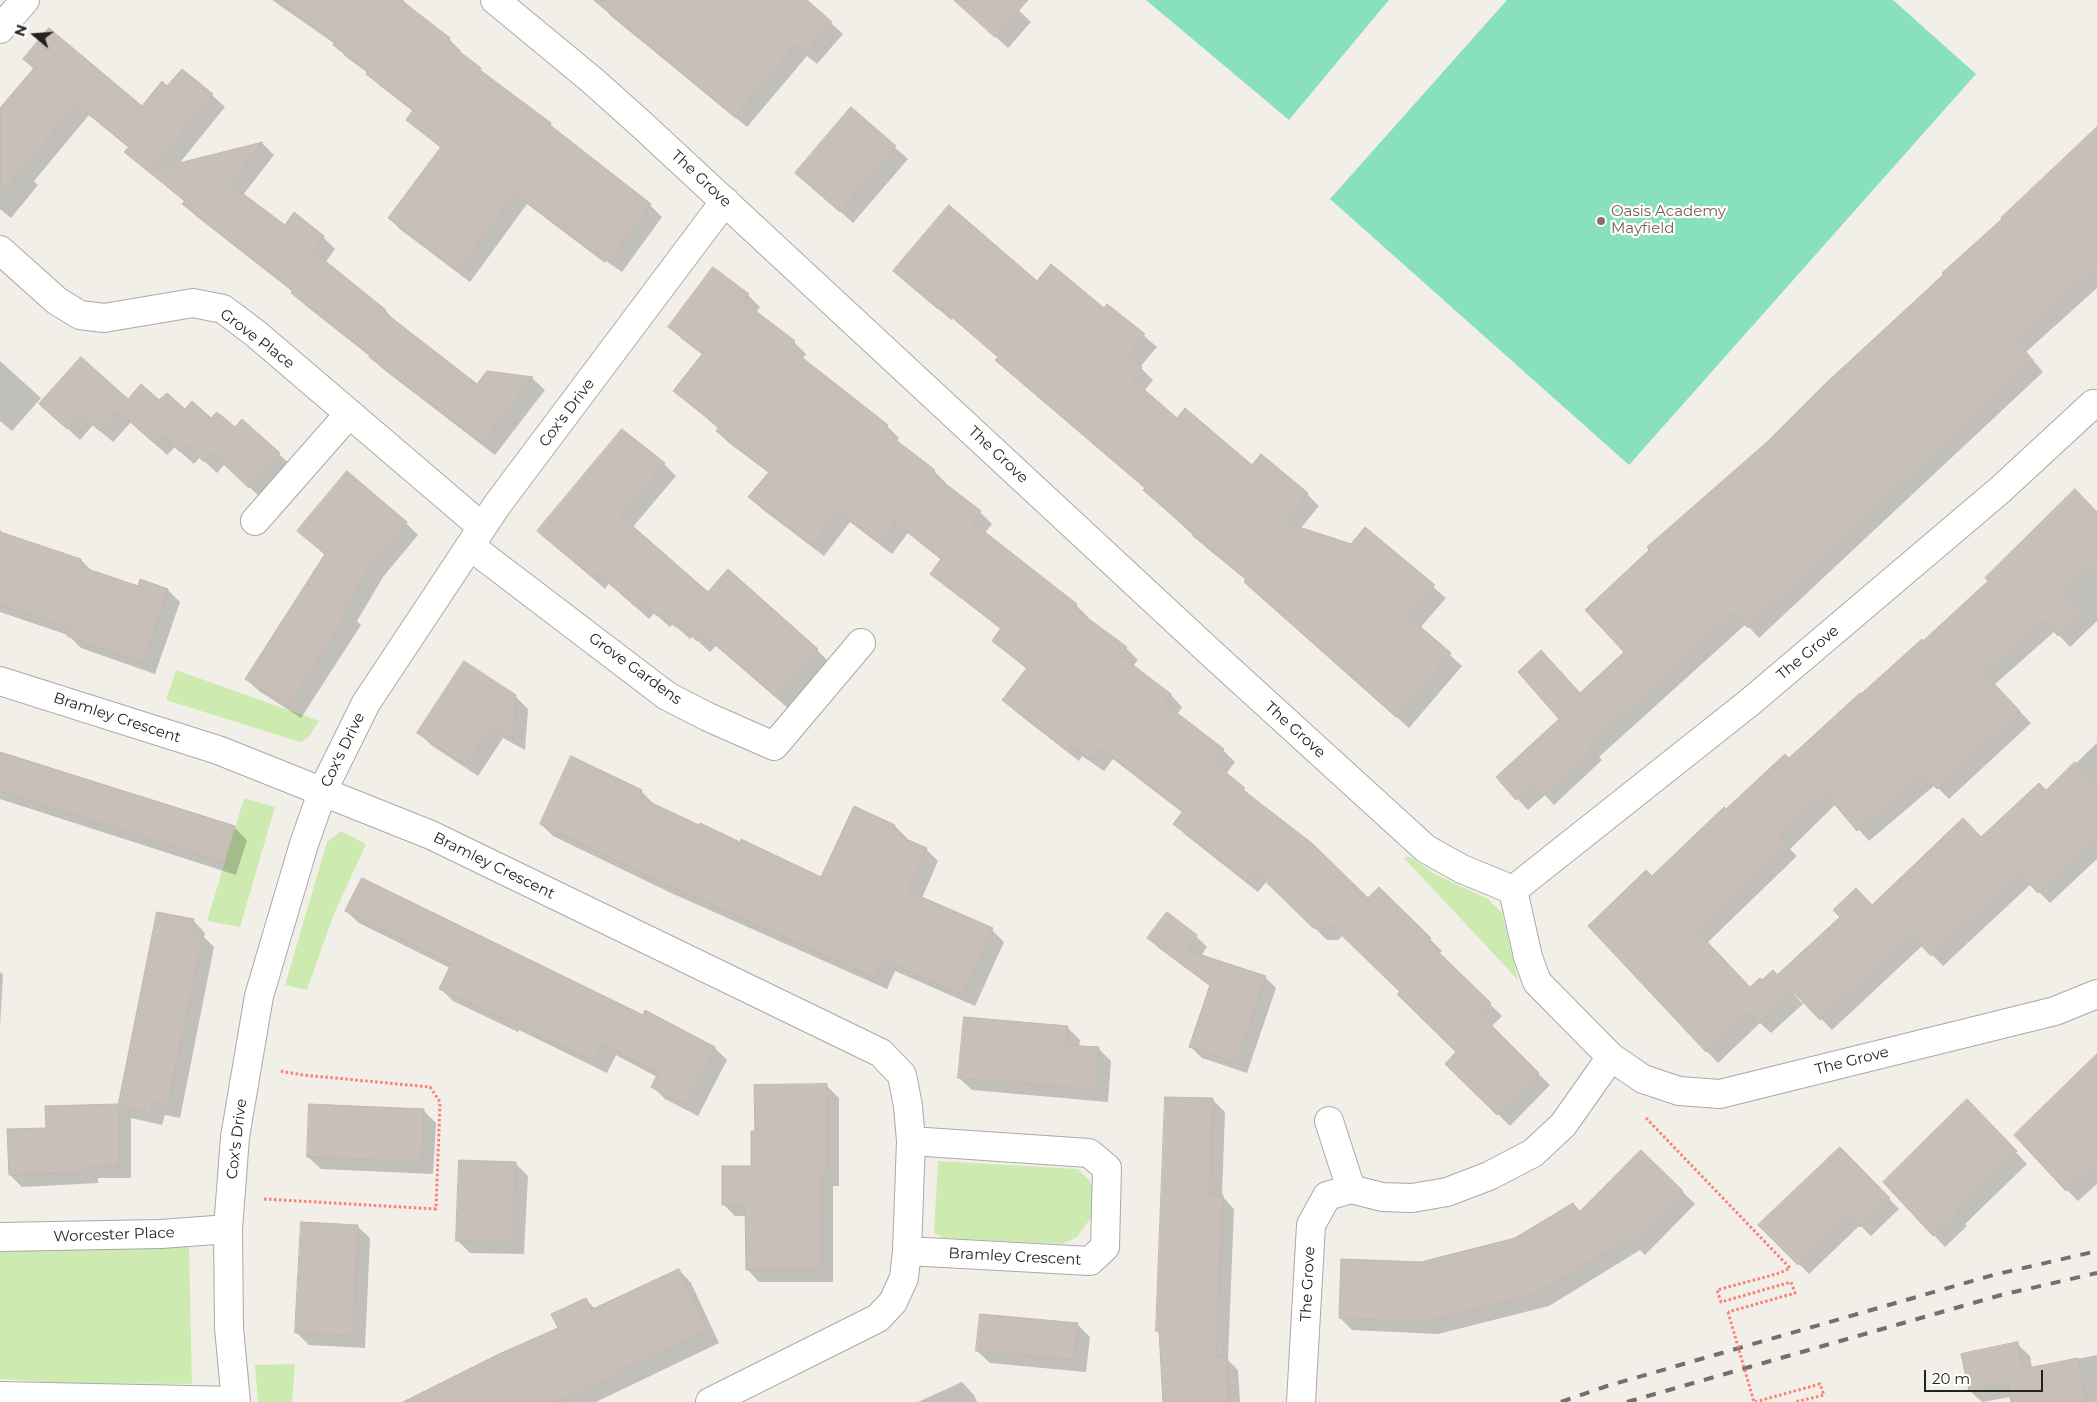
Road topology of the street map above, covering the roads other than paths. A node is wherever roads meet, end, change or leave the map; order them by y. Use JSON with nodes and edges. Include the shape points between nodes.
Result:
{"nodes":[{"id":1,"x":25,"y":0,"type":"edge"},
{"id":2,"x":494,"y":0,"type":"edge"},
{"id":3,"x":0,"y":29,"type":"edge"},
{"id":4,"x":725,"y":201,"type":"junction"},
{"id":5,"x":0,"y":250,"type":"edge"},
{"id":6,"x":2096,"y":404,"type":"edge"},
{"id":7,"x":350,"y":414,"type":"junction"},
{"id":8,"x":255,"y":521,"type":"dead end"},
{"id":9,"x":476,"y":537,"type":"junction"},
{"id":10,"x":860,"y":642,"type":"dead end"},
{"id":11,"x":0,"y":681,"type":"edge"},
{"id":12,"x":323,"y":790,"type":"junction"},
{"id":13,"x":1513,"y":890,"type":"junction"},
{"id":14,"x":2097,"y":994,"type":"edge"},
{"id":15,"x":1612,"y":1057,"type":"junction"},
{"id":16,"x":1329,"y":1121,"type":"dead end"},
{"id":17,"x":911,"y":1141,"type":"junction"},
{"id":18,"x":1351,"y":1189,"type":"junction"},
{"id":19,"x":228,"y":1229,"type":"junction"},
{"id":20,"x":0,"y":1237,"type":"edge"},
{"id":21,"x":907,"y":1251,"type":"junction"},
{"id":22,"x":0,"y":1396,"type":"edge"},
{"id":23,"x":236,"y":1402,"type":"edge"},
{"id":24,"x":710,"y":1402,"type":"edge"},
{"id":25,"x":1302,"y":1402,"type":"edge"}],
"edges":[{"from":1,"to":3,"type":"street"},
{"from":2,"to":4,"type":"street","name":"The Grove","via":[[598,85]]},
{"from":4,"to":9,"type":"street","name":"Cox's Drive"},
{"from":4,"to":13,"type":"street","name":"The Grove","via":[[1426,849],[1462,869]]},
{"from":5,"to":7,"type":"street","name":"Grove Place","via":[[57,301],[80,315],[104,318],[193,303],[223,309]]},
{"from":6,"to":13,"type":"street","name":"The Grove","via":[[2000,490],[1750,702]]},
{"from":7,"to":8,"type":"street"},
{"from":7,"to":9,"type":"street","name":"Grove Place"},
{"from":9,"to":10,"type":"street","name":"Grove Gardens","via":[[667,696],[774,746]]},
{"from":9,"to":12,"type":"street","name":"Cox's Drive","via":[[366,703]]},
{"from":11,"to":12,"type":"street","name":"Bramley Crescent","via":[[218,750]]},
{"from":12,"to":17,"type":"street","name":"Bramley Crescent","via":[[431,835],[881,1053],[902,1075]]},
{"from":12,"to":19,"type":"street","name":"Cox's Drive","via":[[259,996],[235,1137]]},
{"from":13,"to":15,"type":"street","name":"The Grove","via":[[1537,982]]},
{"from":14,"to":15,"type":"street","name":"The Grove","via":[[2055,1010],[1720,1094],[1679,1091],[1643,1079]]},
{"from":15,"to":18,"type":"street","via":[[1563,1125],[1533,1153],[1489,1176],[1447,1192],[1412,1198],[1382,1197]]},
{"from":16,"to":18,"type":"street"},
{"from":17,"to":21,"type":"street","name":"Bramley Crescent"},
{"from":17,"to":21,"type":"street","name":"Bramley Crescent","via":[[1089,1153],[1107,1168],[1106,1247],[1090,1261]]},
{"from":18,"to":25,"type":"street","name":"The Grove","via":[[1327,1196],[1311,1225]]},
{"from":19,"to":20,"type":"street","name":"Worcester Place","via":[[160,1234]]},
{"from":19,"to":23,"type":"street","name":"Cox's Drive","via":[[229,1328]]},
{"from":21,"to":24,"type":"street","name":"Bramley Crescent","via":[[904,1278],[893,1302],[878,1318]]},
{"from":22,"to":23,"type":"street"}]}
